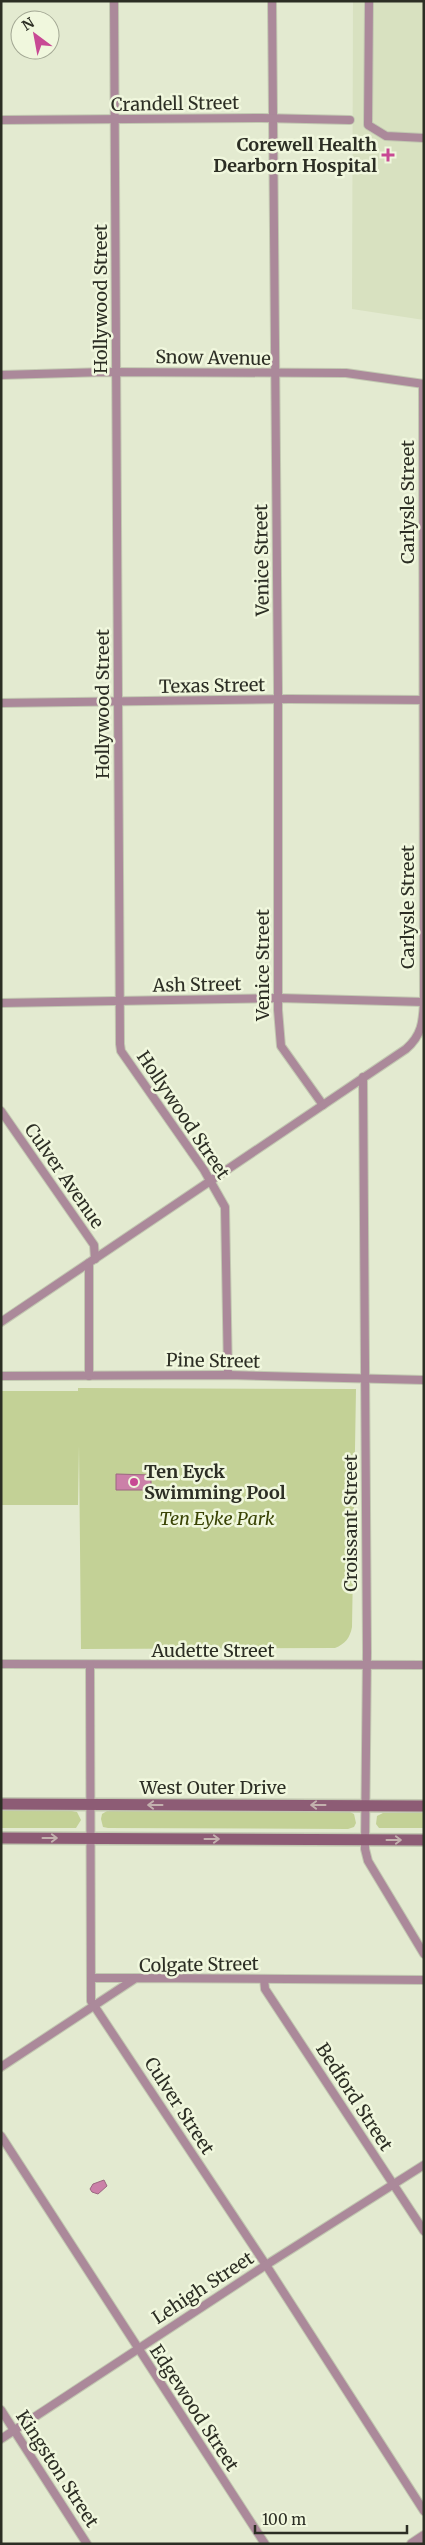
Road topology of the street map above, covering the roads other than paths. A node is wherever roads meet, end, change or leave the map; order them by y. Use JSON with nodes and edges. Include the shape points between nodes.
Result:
{"nodes":[{"id":1,"x":114,"y":1,"type":"edge"},
{"id":2,"x":272,"y":1,"type":"edge"},
{"id":3,"x":369,"y":1,"type":"edge"},
{"id":4,"x":273,"y":118,"type":"junction"},
{"id":5,"x":115,"y":119,"type":"junction"},
{"id":6,"x":1,"y":120,"type":"edge"},
{"id":7,"x":350,"y":120,"type":"dead end"},
{"id":8,"x":424,"y":138,"type":"edge"},
{"id":9,"x":117,"y":372,"type":"junction"},
{"id":10,"x":275,"y":374,"type":"junction"},
{"id":11,"x":1,"y":375,"type":"edge"},
{"id":12,"x":423,"y":384,"type":"edge"},
{"id":13,"x":423,"y":526,"type":"edge"},
{"id":14,"x":278,"y":699,"type":"junction"},
{"id":15,"x":423,"y":700,"type":"edge"},
{"id":16,"x":118,"y":702,"type":"junction"},
{"id":17,"x":1,"y":703,"type":"edge"},
{"id":18,"x":278,"y":998,"type":"junction"},
{"id":19,"x":120,"y":1002,"type":"junction"},
{"id":20,"x":424,"y":1002,"type":"edge"},
{"id":21,"x":1,"y":1003,"type":"edge"},
{"id":22,"x":363,"y":1077,"type":"junction"},
{"id":23,"x":323,"y":1104,"type":"junction"},
{"id":24,"x":1,"y":1112,"type":"edge"},
{"id":25,"x":210,"y":1180,"type":"junction"},
{"id":26,"x":92,"y":1261,"type":"junction"},
{"id":27,"x":1,"y":1322,"type":"edge"},
{"id":28,"x":228,"y":1375,"type":"junction"},
{"id":29,"x":1,"y":1376,"type":"edge"},
{"id":30,"x":89,"y":1376,"type":"junction"},
{"id":31,"x":364,"y":1380,"type":"junction"},
{"id":32,"x":424,"y":1380,"type":"edge"},
{"id":33,"x":1,"y":1664,"type":"edge"},
{"id":34,"x":90,"y":1665,"type":"junction"},
{"id":35,"x":424,"y":1665,"type":"edge"},
{"id":36,"x":366,"y":1666,"type":"junction"},
{"id":37,"x":1,"y":1804,"type":"edge"},
{"id":38,"x":90,"y":1805,"type":"junction"},
{"id":39,"x":366,"y":1806,"type":"junction"},
{"id":40,"x":424,"y":1806,"type":"edge"},
{"id":41,"x":1,"y":1838,"type":"edge"},
{"id":42,"x":90,"y":1838,"type":"junction"},
{"id":43,"x":365,"y":1840,"type":"junction"},
{"id":44,"x":424,"y":1840,"type":"edge"},
{"id":45,"x":424,"y":1954,"type":"edge"},
{"id":46,"x":91,"y":1978,"type":"junction"},
{"id":47,"x":136,"y":1978,"type":"junction"},
{"id":48,"x":264,"y":1979,"type":"junction"},
{"id":49,"x":424,"y":1980,"type":"edge"},
{"id":50,"x":94,"y":2005,"type":"junction"},
{"id":51,"x":1,"y":2066,"type":"edge"},
{"id":52,"x":1,"y":2136,"type":"edge"},
{"id":53,"x":424,"y":2165,"type":"edge"},
{"id":54,"x":393,"y":2184,"type":"junction"},
{"id":55,"x":424,"y":2231,"type":"edge"},
{"id":56,"x":266,"y":2265,"type":"junction"},
{"id":57,"x":138,"y":2349,"type":"junction"},
{"id":58,"x":1,"y":2410,"type":"edge"},
{"id":59,"x":15,"y":2430,"type":"junction"},
{"id":60,"x":1,"y":2439,"type":"edge"},
{"id":61,"x":424,"y":2511,"type":"edge"},
{"id":62,"x":424,"y":2536,"type":"edge"},
{"id":63,"x":87,"y":2544,"type":"edge"},
{"id":64,"x":265,"y":2544,"type":"edge"},
{"id":65,"x":412,"y":2544,"type":"edge"}],
"edges":[{"from":1,"to":5,"type":"street","name":"Hollywood Street"},
{"from":2,"to":4,"type":"street","name":"Venice Street"},
{"from":3,"to":8,"type":"street","via":[[368,125],[386,136]]},
{"from":4,"to":5,"type":"street","name":"Crandell Street"},
{"from":4,"to":7,"type":"street","name":"Crandell Street"},
{"from":4,"to":10,"type":"street","name":"Venice Street"},
{"from":5,"to":6,"type":"street","name":"Crandell Street"},
{"from":5,"to":9,"type":"street","name":"Hollywood Street"},
{"from":9,"to":10,"type":"street","name":"Snow Avenue"},
{"from":9,"to":11,"type":"street","name":"Snow Avenue"},
{"from":9,"to":16,"type":"street","name":"Hollywood Street"},
{"from":10,"to":12,"type":"street","name":"Snow Avenue","via":[[346,373]]},
{"from":10,"to":14,"type":"street","name":"Venice Street"},
{"from":12,"to":13,"type":"street","name":"Carlysle Street"},
{"from":13,"to":15,"type":"street","name":"Carlysle Street"},
{"from":14,"to":15,"type":"street","name":"Texas Street"},
{"from":14,"to":16,"type":"street","name":"Texas Street"},
{"from":14,"to":18,"type":"street","name":"Venice Street"},
{"from":15,"to":20,"type":"street","name":"Carlysle Street"},
{"from":16,"to":17,"type":"street","name":"Texas Street"},
{"from":16,"to":19,"type":"street","name":"Hollywood Street"},
{"from":18,"to":19,"type":"street","name":"Ash Street"},
{"from":18,"to":20,"type":"street","name":"Ash Street"},
{"from":18,"to":23,"type":"street","name":"Venice Street","via":[[281,1046]]},
{"from":19,"to":21,"type":"street","name":"Ash Street"},
{"from":19,"to":25,"type":"street","name":"Hollywood Street","via":[[121,1051]]},
{"from":20,"to":22,"type":"street","name":"Carlysle Street","via":[[423,1024],[414,1042]]},
{"from":22,"to":23,"type":"street","name":"Carlysle Street"},
{"from":22,"to":31,"type":"street","name":"Croissant Street"},
{"from":23,"to":25,"type":"street","name":"Carlysle Street"},
{"from":24,"to":26,"type":"street","name":"Culver Avenue","via":[[94,1246]]},
{"from":25,"to":26,"type":"street","name":"Carlysle Street"},
{"from":25,"to":28,"type":"street","name":"Hollywood Street","via":[[227,1215]]},
{"from":26,"to":27,"type":"street","name":"Carlysle Street"},
{"from":26,"to":30,"type":"street","name":"Culver Avenue"},
{"from":28,"to":30,"type":"street","name":"Pine Street"},
{"from":28,"to":31,"type":"street","name":"Pine Street"},
{"from":29,"to":30,"type":"street","name":"Pine Street"},
{"from":31,"to":32,"type":"street","name":"Pine Street"},
{"from":31,"to":36,"type":"street","name":"Croissant Street"},
{"from":33,"to":34,"type":"street","name":"Audette Street"},
{"from":34,"to":36,"type":"street","name":"Audette Street"},
{"from":34,"to":38,"type":"street","name":"Culver Street"},
{"from":35,"to":36,"type":"street","name":"Audette Street"},
{"from":36,"to":39,"type":"street","name":"Croissant Street"},
{"from":37,"to":38,"type":"main road","name":"West Outer Drive"},
{"from":39,"to":38,"type":"main road","name":"West Outer Drive","one_way":true},
{"from":38,"to":42,"type":"street","name":"Culver Street"},
{"from":39,"to":40,"type":"main road","name":"West Outer Drive"},
{"from":39,"to":43,"type":"street","name":"Croissant Street"},
{"from":41,"to":42,"type":"main road","one_way":true},
{"from":42,"to":43,"type":"main road","one_way":true},
{"from":42,"to":46,"type":"street","name":"Culver Street"},
{"from":43,"to":44,"type":"main road","one_way":true},
{"from":43,"to":45,"type":"street","name":"Croissant Street","via":[[368,1860]]},
{"from":46,"to":47,"type":"street"},
{"from":46,"to":50,"type":"street","name":"Culver Street","via":[[91,2001]]},
{"from":47,"to":48,"type":"street","name":"Colgate Street"},
{"from":47,"to":50,"type":"street","name":"Colgate Street"},
{"from":48,"to":49,"type":"street","name":"Colgate Street"},
{"from":48,"to":54,"type":"street","name":"Bedford Street","via":[[265,1989]]},
{"from":50,"to":51,"type":"street","name":"Colgate Street"},
{"from":50,"to":56,"type":"street","name":"Culver Street"},
{"from":52,"to":57,"type":"street","name":"Edgewood Street"},
{"from":53,"to":54,"type":"street","name":"Lehigh Street"},
{"from":54,"to":55,"type":"street","name":"Bedford Street"},
{"from":54,"to":56,"type":"street","name":"Lehigh Street"},
{"from":56,"to":57,"type":"street","name":"Lehigh Street"},
{"from":56,"to":61,"type":"street","name":"Culver Street"},
{"from":57,"to":59,"type":"street","name":"Lehigh Street"},
{"from":57,"to":64,"type":"street","name":"Edgewood Street"},
{"from":58,"to":59,"type":"street","name":"Kingston Street"},
{"from":59,"to":60,"type":"street","name":"Lehigh Street"},
{"from":59,"to":63,"type":"street","name":"Kingston Street"},
{"from":62,"to":65,"type":"street"}]}
